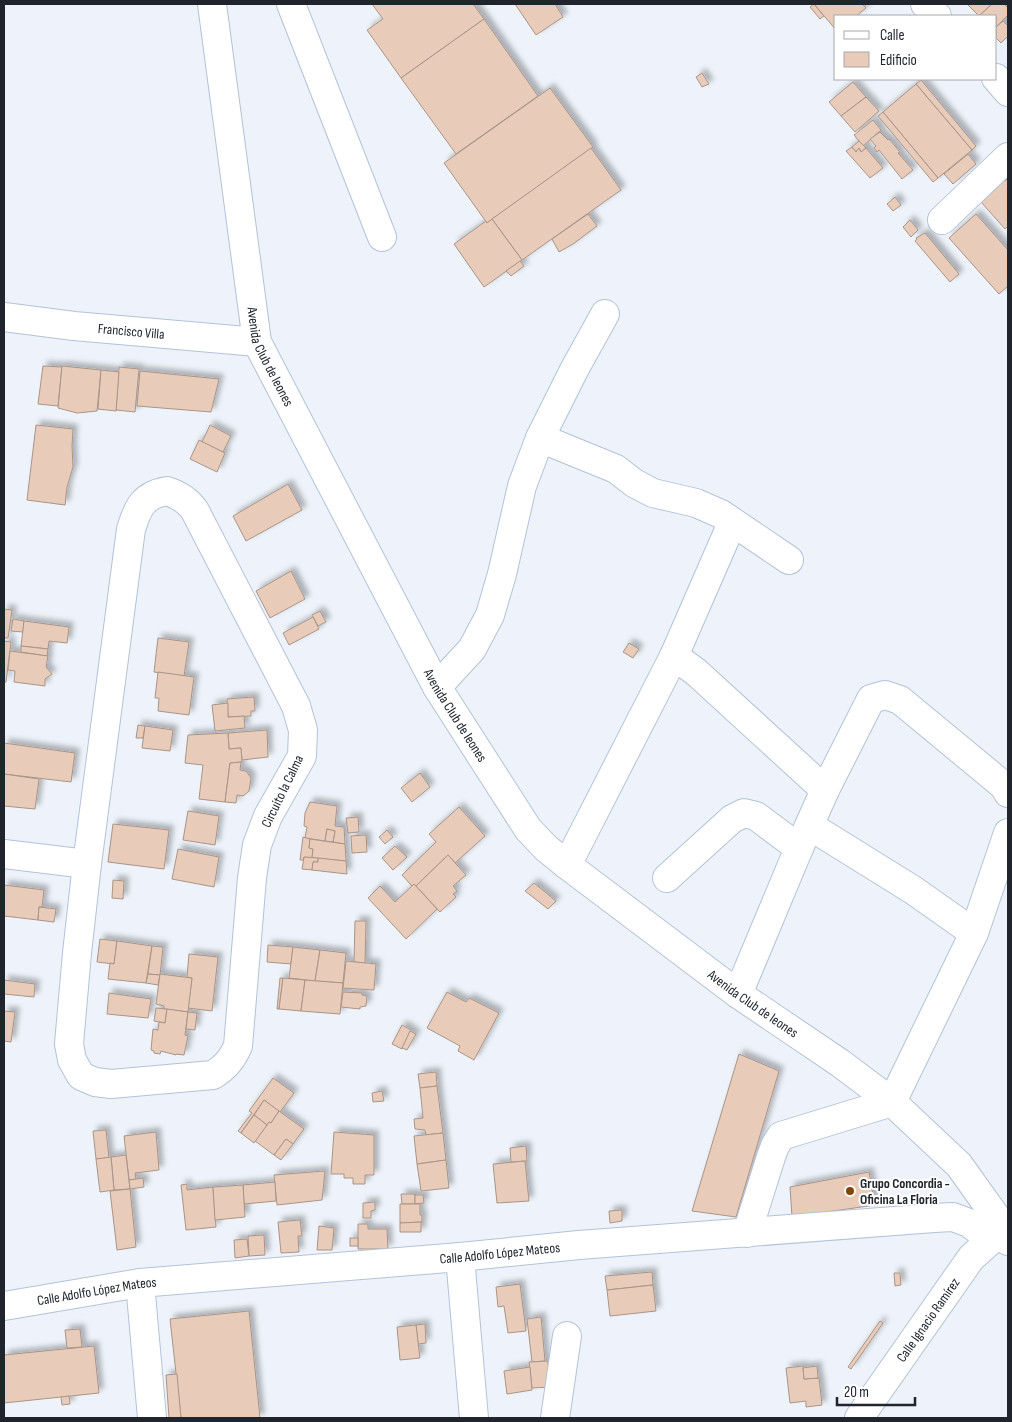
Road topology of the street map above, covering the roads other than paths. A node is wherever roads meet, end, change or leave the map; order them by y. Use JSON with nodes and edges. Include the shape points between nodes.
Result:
{"nodes":[{"id":1,"x":212,"y":4,"type":"edge"},
{"id":2,"x":291,"y":4,"type":"edge"},
{"id":3,"x":925,"y":4,"type":"edge"},
{"id":4,"x":936,"y":15,"type":"edge"},
{"id":5,"x":997,"y":79,"type":"edge"},
{"id":6,"x":1008,"y":92,"type":"edge"},
{"id":7,"x":1008,"y":157,"type":"edge"},
{"id":8,"x":942,"y":220,"type":"dead end"},
{"id":9,"x":382,"y":238,"type":"dead end"},
{"id":10,"x":605,"y":314,"type":"dead end"},
{"id":11,"x":4,"y":317,"type":"edge"},
{"id":12,"x":257,"y":342,"type":"junction"},
{"id":13,"x":540,"y":438,"type":"junction"},
{"id":14,"x":732,"y":523,"type":"junction"},
{"id":15,"x":789,"y":560,"type":"dead end"},
{"id":16,"x":674,"y":656,"type":"junction"},
{"id":17,"x":437,"y":687,"type":"junction"},
{"id":18,"x":826,"y":790,"type":"junction"},
{"id":19,"x":1008,"y":794,"type":"edge"},
{"id":20,"x":1008,"y":833,"type":"edge"},
{"id":21,"x":804,"y":837,"type":"junction"},
{"id":22,"x":4,"y":854,"type":"edge"},
{"id":23,"x":87,"y":864,"type":"junction"},
{"id":24,"x":567,"y":865,"type":"junction"},
{"id":25,"x":667,"y":878,"type":"dead end"},
{"id":26,"x":974,"y":933,"type":"junction"},
{"id":27,"x":738,"y":994,"type":"junction"},
{"id":28,"x":892,"y":1102,"type":"junction"},
{"id":29,"x":747,"y":1233,"type":"junction"},
{"id":30,"x":1003,"y":1236,"type":"edge"},
{"id":31,"x":460,"y":1257,"type":"junction"},
{"id":32,"x":140,"y":1283,"type":"junction"},
{"id":33,"x":4,"y":1306,"type":"edge"},
{"id":34,"x":567,"y":1336,"type":"dead end"},
{"id":35,"x":152,"y":1418,"type":"edge"},
{"id":36,"x":474,"y":1418,"type":"edge"},
{"id":37,"x":555,"y":1418,"type":"edge"},
{"id":38,"x":859,"y":1418,"type":"edge"}],
"edges":[{"from":1,"to":12,"type":"street","name":"Avenida Club de leones"},
{"from":2,"to":9,"type":"street"},
{"from":3,"to":4,"type":"street"},
{"from":5,"to":6,"type":"street"},
{"from":7,"to":8,"type":"street"},
{"from":10,"to":13,"type":"street"},
{"from":11,"to":12,"type":"street","name":"Francisco Villa"},
{"from":12,"to":17,"type":"street","name":"Avenida Club de leones"},
{"from":13,"to":14,"type":"street","via":[[616,469],[653,493],[703,506]]},
{"from":13,"to":17,"type":"street","via":[[522,486],[490,614],[472,649]]},
{"from":14,"to":15,"type":"street"},
{"from":14,"to":16,"type":"street"},
{"from":16,"to":18,"type":"street","via":[[696,672]]},
{"from":16,"to":24,"type":"street"},
{"from":17,"to":24,"type":"street","name":"Avenida Club de leones","via":[[528,829]]},
{"from":18,"to":19,"type":"street","via":[[871,699],[885,694],[900,700],[1004,786]]},
{"from":18,"to":21,"type":"street"},
{"from":20,"to":26,"type":"street"},
{"from":21,"to":25,"type":"street","via":[[744,813],[732,819]]},
{"from":21,"to":26,"type":"street","via":[[913,890]]},
{"from":21,"to":27,"type":"street"},
{"from":22,"to":23,"type":"street"},
{"from":23,"to":23,"type":"street","name":"Circuito la Calma","via":[[69,1044],[72,1060],[81,1076],[111,1084],[213,1074],[223,1069],[238,1046],[257,845],[268,816],[302,756],[303,730],[296,706],[195,511],[188,501],[167,490],[153,494],[141,505],[130,528]]},
{"from":24,"to":27,"type":"street","name":"Avenida Club de leones"},
{"from":26,"to":28,"type":"street"},
{"from":27,"to":28,"type":"street","name":"Avenida Club de leones"},
{"from":28,"to":29,"type":"street","via":[[781,1136]]},
{"from":28,"to":30,"type":"street","name":"Avenida Club de leones","via":[[959,1165]]},
{"from":29,"to":30,"type":"street","name":"Calle Adolfo López Mateos","via":[[953,1218]]},
{"from":29,"to":31,"type":"street","name":"Calle Adolfo López Mateos"},
{"from":30,"to":38,"type":"street","name":"Calle Ignacio Ramírez","via":[[972,1258]]},
{"from":31,"to":32,"type":"street","name":"Calle Adolfo López Mateos"},
{"from":31,"to":36,"type":"street"},
{"from":32,"to":33,"type":"street","name":"Calle Adolfo López Mateos"},
{"from":32,"to":35,"type":"street"},
{"from":34,"to":37,"type":"street"}]}
